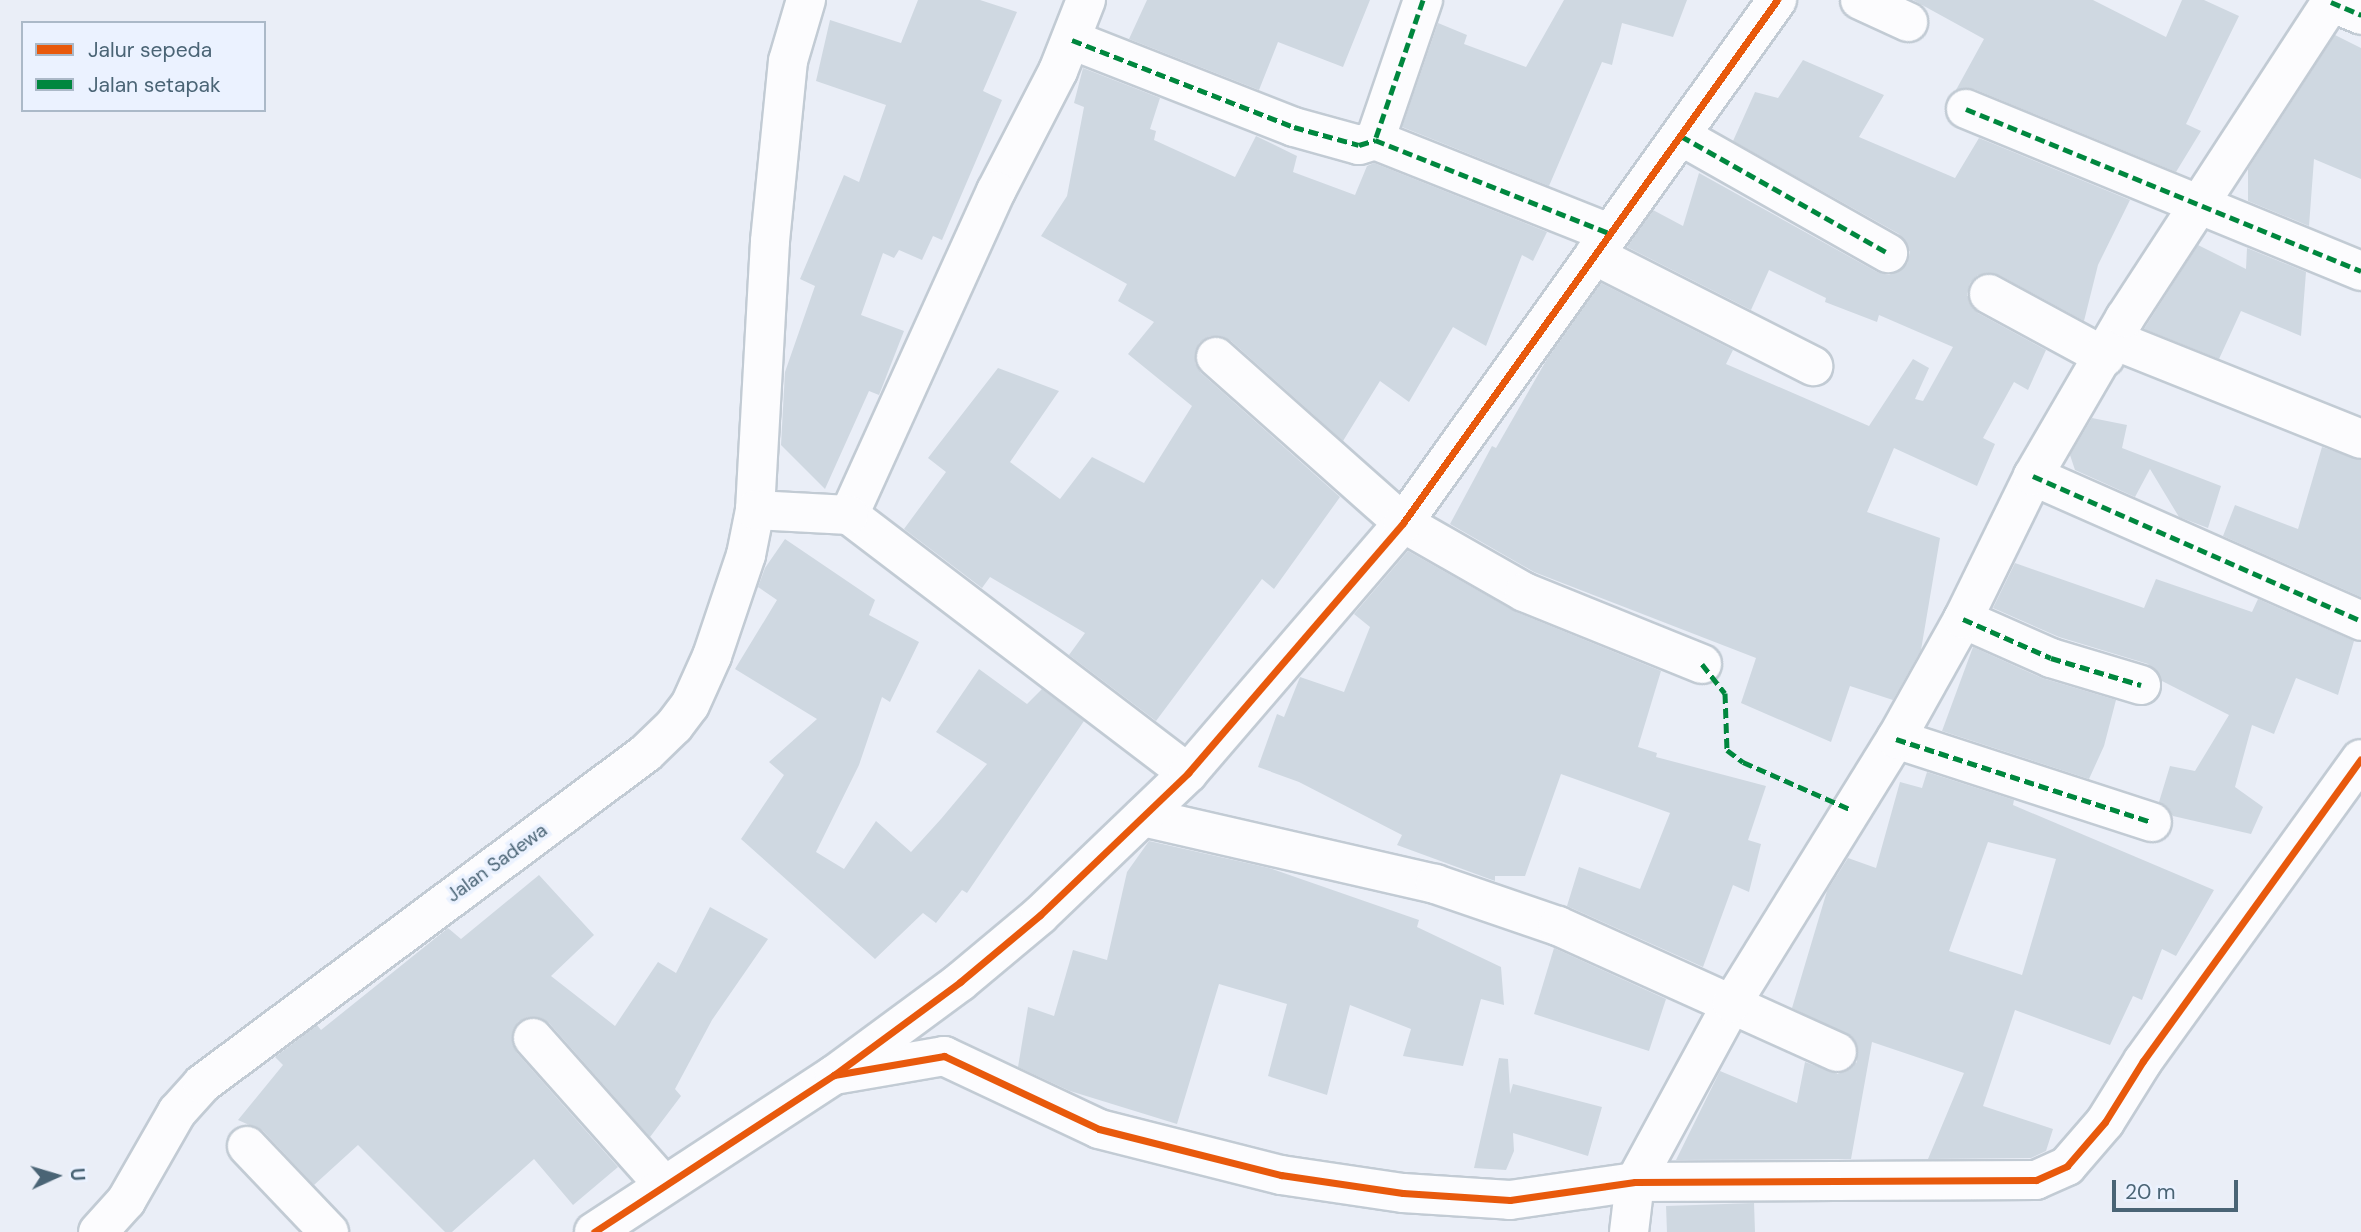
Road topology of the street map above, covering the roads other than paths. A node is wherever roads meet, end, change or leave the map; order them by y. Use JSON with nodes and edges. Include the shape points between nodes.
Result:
{"nodes":[{"id":1,"x":806,"y":0,"type":"edge"},
{"id":2,"x":1086,"y":0,"type":"edge"},
{"id":3,"x":1423,"y":0,"type":"edge"},
{"id":4,"x":1777,"y":0,"type":"edge"},
{"id":5,"x":1860,"y":0,"type":"edge"},
{"id":6,"x":2341,"y":5,"type":"edge"},
{"id":7,"x":1908,"y":22,"type":"dead end"},
{"id":8,"x":1072,"y":40,"type":"junction"},
{"id":9,"x":1966,"y":109,"type":"dead end"},
{"id":10,"x":1681,"y":136,"type":"junction"},
{"id":11,"x":1375,"y":140,"type":"junction"},
{"id":12,"x":2198,"y":207,"type":"junction"},
{"id":13,"x":1602,"y":244,"type":"junction"},
{"id":14,"x":1888,"y":253,"type":"dead end"},
{"id":15,"x":2361,"y":271,"type":"edge"},
{"id":16,"x":1989,"y":294,"type":"dead end"},
{"id":17,"x":2110,"y":349,"type":"junction"},
{"id":18,"x":1216,"y":357,"type":"dead end"},
{"id":19,"x":1813,"y":366,"type":"dead end"},
{"id":20,"x":2361,"y":439,"type":"edge"},
{"id":21,"x":2033,"y":476,"type":"junction"},
{"id":22,"x":755,"y":510,"type":"junction"},
{"id":23,"x":849,"y":515,"type":"junction"},
{"id":24,"x":1403,"y":523,"type":"junction"},
{"id":25,"x":1963,"y":619,"type":"junction"},
{"id":26,"x":2361,"y":621,"type":"edge"},
{"id":27,"x":1702,"y":664,"type":"dead end"},
{"id":28,"x":2141,"y":685,"type":"dead end"},
{"id":29,"x":1896,"y":739,"type":"junction"},
{"id":30,"x":2361,"y":759,"type":"edge"},
{"id":31,"x":1188,"y":773,"type":"junction"},
{"id":32,"x":1143,"y":817,"type":"junction"},
{"id":33,"x":2152,"y":822,"type":"dead end"},
{"id":34,"x":960,"y":982,"type":"junction"},
{"id":35,"x":1732,"y":1003,"type":"junction"},
{"id":36,"x":533,"y":1038,"type":"dead end"},
{"id":37,"x":1837,"y":1052,"type":"dead end"},
{"id":38,"x":944,"y":1056,"type":"junction"},
{"id":39,"x":834,"y":1075,"type":"junction"},
{"id":40,"x":247,"y":1146,"type":"dead end"},
{"id":41,"x":1635,"y":1182,"type":"junction"},
{"id":42,"x":663,"y":1184,"type":"junction"},
{"id":43,"x":98,"y":1232,"type":"edge"},
{"id":44,"x":328,"y":1232,"type":"edge"},
{"id":45,"x":594,"y":1232,"type":"edge"},
{"id":46,"x":1629,"y":1232,"type":"edge"}],
"edges":[{"from":1,"to":22,"type":"street","name":"Jalan Sadewa","via":[[788,61],[770,241]]},
{"from":2,"to":8,"type":"street"},
{"from":3,"to":11,"type":"street"},
{"from":4,"to":10,"type":"street"},
{"from":5,"to":7,"type":"street"},
{"from":6,"to":12,"type":"street"},
{"from":8,"to":11,"type":"street","via":[[1294,127],[1359,145]]},
{"from":8,"to":23,"type":"street","via":[[996,191]]},
{"from":9,"to":12,"type":"street","via":[[2095,159]]},
{"from":10,"to":13,"type":"street"},
{"from":10,"to":14,"type":"street"},
{"from":11,"to":13,"type":"street"},
{"from":12,"to":15,"type":"street"},
{"from":12,"to":17,"type":"street"},
{"from":13,"to":19,"type":"street"},
{"from":13,"to":24,"type":"street"},
{"from":16,"to":17,"type":"street"},
{"from":17,"to":20,"type":"street"},
{"from":17,"to":21,"type":"street"},
{"from":18,"to":24,"type":"street"},
{"from":21,"to":25,"type":"street"},
{"from":21,"to":26,"type":"street"},
{"from":22,"to":23,"type":"street"},
{"from":22,"to":43,"type":"street","name":"Jalan Sadewa","via":[[746,555],[712,656],[691,705],[674,726],[646,753],[202,1084],[177,1112],[126,1201]]},
{"from":23,"to":31,"type":"street"},
{"from":24,"to":27,"type":"street","via":[[1524,592]]},
{"from":24,"to":31,"type":"street"},
{"from":25,"to":28,"type":"street","via":[[2051,658]]},
{"from":25,"to":29,"type":"street"},
{"from":29,"to":33,"type":"street"},
{"from":29,"to":35,"type":"street"},
{"from":30,"to":41,"type":"street","via":[[2143,1061],[2105,1122],[2067,1166],[2036,1180],[2012,1182]]},
{"from":31,"to":32,"type":"street"},
{"from":32,"to":34,"type":"street","via":[[1040,915]]},
{"from":32,"to":35,"type":"street","via":[[1435,884],[1558,926]]},
{"from":34,"to":38,"type":"street"},
{"from":34,"to":39,"type":"street"},
{"from":35,"to":37,"type":"street"},
{"from":35,"to":41,"type":"street"},
{"from":36,"to":42,"type":"street"},
{"from":38,"to":39,"type":"street"},
{"from":38,"to":41,"type":"street","via":[[1099,1129],[1281,1175],[1402,1193],[1510,1200]]},
{"from":39,"to":42,"type":"street"},
{"from":40,"to":44,"type":"street"},
{"from":41,"to":46,"type":"street"},
{"from":42,"to":45,"type":"street"}]}
